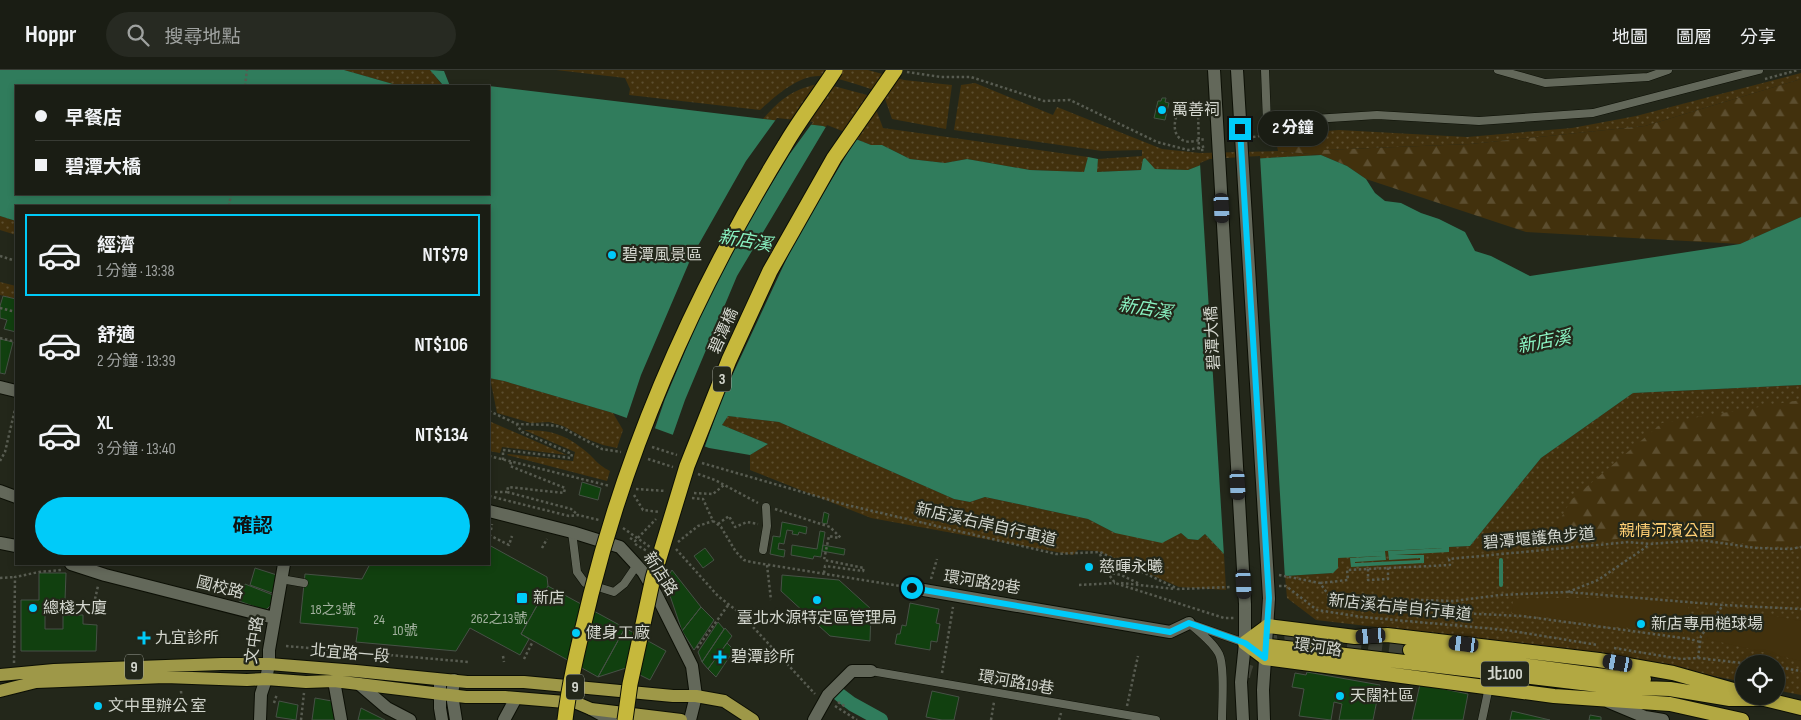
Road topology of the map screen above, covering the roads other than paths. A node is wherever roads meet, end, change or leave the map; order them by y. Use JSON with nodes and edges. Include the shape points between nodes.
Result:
{"nodes":[{"id":1,"x":836,"y":70,"type":"edge"},
{"id":2,"x":894,"y":70,"type":"edge"},
{"id":3,"x":1214,"y":70,"type":"edge"},
{"id":4,"x":1237,"y":70,"type":"edge"},
{"id":5,"x":1265,"y":70,"type":"edge"},
{"id":6,"x":1498,"y":70,"type":"edge"},
{"id":7,"x":1668,"y":70,"type":"edge"},
{"id":8,"x":1759,"y":70,"type":"edge"},
{"id":9,"x":0,"y":387,"type":"edge"},
{"id":10,"x":15,"y":391,"type":"edge"},
{"id":11,"x":0,"y":491,"type":"edge"},
{"id":12,"x":15,"y":497,"type":"edge"},
{"id":13,"x":766,"y":508,"type":"road end"},
{"id":14,"x":490,"y":511,"type":"edge"},
{"id":15,"x":572,"y":532,"type":"junction"},
{"id":16,"x":0,"y":543,"type":"edge"},
{"id":17,"x":15,"y":546,"type":"edge"},
{"id":18,"x":762,"y":550,"type":"dead end"},
{"id":19,"x":637,"y":564,"type":"junction"},
{"id":20,"x":74,"y":565,"type":"edge"},
{"id":21,"x":284,"y":565,"type":"edge"},
{"id":22,"x":103,"y":569,"type":"edge"},
{"id":23,"x":281,"y":579,"type":"junction"},
{"id":24,"x":304,"y":583,"type":"dead end"},
{"id":25,"x":912,"y":588,"type":"road end"},
{"id":26,"x":274,"y":618,"type":"junction"},
{"id":27,"x":1189,"y":623,"type":"junction"},
{"id":28,"x":1268,"y":626,"type":"junction"},
{"id":29,"x":1245,"y":643,"type":"junction"},
{"id":30,"x":1410,"y":650,"type":"tunnel mouth"},
{"id":31,"x":1266,"y":651,"type":"junction"},
{"id":32,"x":269,"y":664,"type":"junction"},
{"id":33,"x":871,"y":671,"type":"joint"},
{"id":34,"x":0,"y":675,"type":"edge"},
{"id":35,"x":266,"y":679,"type":"junction"},
{"id":36,"x":440,"y":680,"type":"junction"},
{"id":37,"x":454,"y":680,"type":"junction"},
{"id":38,"x":334,"y":681,"type":"junction"},
{"id":39,"x":1705,"y":683,"type":"junction"},
{"id":40,"x":359,"y":684,"type":"junction"},
{"id":41,"x":1489,"y":687,"type":"junction"},
{"id":42,"x":1735,"y":691,"type":"edge"},
{"id":43,"x":0,"y":692,"type":"edge"},
{"id":44,"x":446,"y":694,"type":"junction"},
{"id":45,"x":696,"y":696,"type":"junction"},
{"id":46,"x":516,"y":698,"type":"junction"},
{"id":47,"x":1735,"y":699,"type":"edge"},
{"id":48,"x":1604,"y":700,"type":"junction"},
{"id":49,"x":1785,"y":704,"type":"edge"},
{"id":50,"x":1801,"y":708,"type":"edge"},
{"id":51,"x":591,"y":709,"type":"junction"},
{"id":52,"x":260,"y":720,"type":"edge"},
{"id":53,"x":341,"y":720,"type":"edge"},
{"id":54,"x":410,"y":720,"type":"edge"},
{"id":55,"x":442,"y":720,"type":"edge"},
{"id":56,"x":456,"y":720,"type":"edge"},
{"id":57,"x":504,"y":720,"type":"edge"},
{"id":58,"x":565,"y":720,"type":"edge"},
{"id":59,"x":611,"y":720,"type":"edge"},
{"id":60,"x":625,"y":720,"type":"edge"},
{"id":61,"x":681,"y":720,"type":"edge"},
{"id":62,"x":690,"y":720,"type":"edge"},
{"id":63,"x":753,"y":720,"type":"edge"},
{"id":64,"x":814,"y":720,"type":"edge"},
{"id":65,"x":1156,"y":720,"type":"edge"},
{"id":66,"x":1222,"y":720,"type":"edge"},
{"id":67,"x":1243,"y":720,"type":"edge"},
{"id":68,"x":1264,"y":720,"type":"edge"},
{"id":69,"x":1482,"y":720,"type":"edge"},
{"id":70,"x":1663,"y":720,"type":"edge"},
{"id":71,"x":1742,"y":720,"type":"edge"}],
"edges":[{"from":1,"to":58,"type":"highway","bridge":true,"via":[[785,144],[724,251],[676,347],[615,507],[577,650]]},
{"from":2,"to":60,"type":"highway","name":"碧潭橋","number":"3","bridge":true,"via":[[834,158],[770,271],[729,360],[687,466],[653,578]]},
{"from":3,"to":29,"type":"street","name":"碧潭大橋","bridge":true},
{"from":4,"to":28,"type":"street","bridge":true,"via":[[1269,598]]},
{"from":5,"to":8,"type":"lane","via":[[1267,122],[1377,115],[1479,121],[1593,114]]},
{"from":6,"to":7,"type":"lane","via":[[1545,83],[1648,77]]},
{"from":9,"to":10,"type":"street"},
{"from":11,"to":12,"type":"street"},
{"from":13,"to":18,"type":"lane","via":[[767,526]]},
{"from":14,"to":15,"type":"street","name":"新店路"},
{"from":15,"to":19,"type":"street","name":"新店路","via":[[620,547]]},
{"from":15,"to":19,"type":"lane","via":[[577,572],[585,583],[614,592],[624,584]]},
{"from":16,"to":17,"type":"street"},
{"from":19,"to":45,"type":"street","name":"新店路","via":[[692,666]]},
{"from":20,"to":22,"type":"street","name":"國校路"},
{"from":21,"to":23,"type":"street","name":"文中路"},
{"from":22,"to":26,"type":"street","name":"國校路"},
{"from":23,"to":24,"type":"lane"},
{"from":23,"to":26,"type":"street","name":"文中路"},
{"from":25,"to":27,"type":"street","name":"環河路29巷","via":[[1170,632]]},
{"from":26,"to":32,"type":"street","name":"文中路"},
{"from":27,"to":29,"type":"lane"},
{"from":27,"to":66,"type":"lane","via":[[1220,656]]},
{"from":28,"to":29,"type":"highway"},
{"from":28,"to":31,"type":"street"},
{"from":28,"to":39,"type":"highway","number":"北100","via":[[1355,637],[1387,635],[1599,660],[1673,673]]},
{"from":29,"to":31,"type":"highway"},
{"from":29,"to":67,"type":"street","name":"碧潭大橋","via":[[1241,682]]},
{"from":30,"to":39,"type":"highway","via":[[1619,678]]},
{"from":31,"to":41,"type":"highway","name":"環河路","number":"北100"},
{"from":31,"to":47,"type":"highway","number":"北100","via":[[1615,688],[1670,689]]},
{"from":31,"to":68,"type":"street"},
{"from":32,"to":34,"type":"main road","name":"北宜路一段","number":"9","via":[[94,668]]},
{"from":32,"to":35,"type":"street","name":"文中路"},
{"from":32,"to":36,"type":"main road","name":"北宜路一段","number":"9"},
{"from":33,"to":64,"type":"street","via":[[852,671]]},
{"from":33,"to":65,"type":"lane","name":"環河路19巷"},
{"from":35,"to":38,"type":"main road","name":"北宜路一段","number":"9"},
{"from":35,"to":43,"type":"main road","name":"北宜路一段","number":"9","via":[[165,677],[36,682]]},
{"from":35,"to":52,"type":"street","name":"文中路","via":[[261,694]]},
{"from":36,"to":37,"type":"main road","name":"北宜路一段","number":"9"},
{"from":36,"to":44,"type":"street"},
{"from":37,"to":44,"type":"street"},
{"from":37,"to":45,"type":"main road","name":"北宜路一段","number":"9","via":[[524,682]]},
{"from":38,"to":40,"type":"main road","name":"北宜路一段","number":"9"},
{"from":38,"to":53,"type":"street"},
{"from":39,"to":42,"type":"highway","number":"北100"},
{"from":40,"to":44,"type":"main road","name":"北宜路一段","number":"9"},
{"from":40,"to":54,"type":"street","via":[[387,708]]},
{"from":41,"to":48,"type":"highway","name":"環河路","number":"北100"},
{"from":41,"to":69,"type":"lane"},
{"from":44,"to":46,"type":"main road","name":"北宜路一段","number":"9"},
{"from":44,"to":55,"type":"street"},
{"from":44,"to":56,"type":"street"},
{"from":45,"to":62,"type":"street","name":"新店路"},
{"from":45,"to":63,"type":"main road","number":"9","via":[[724,701]]},
{"from":46,"to":51,"type":"main road","name":"北宜路一段","number":"9","via":[[577,704]]},
{"from":46,"to":57,"type":"street"},
{"from":48,"to":70,"type":"street","name":"環河路","via":[[1645,717]]},
{"from":48,"to":71,"type":"highway","name":"環河路","number":"北100","via":[[1670,704]]},
{"from":49,"to":50,"type":"highway","number":"北100"},
{"from":51,"to":59,"type":"street"},
{"from":51,"to":61,"type":"main road","name":"北宜路一段","number":"9"}]}
